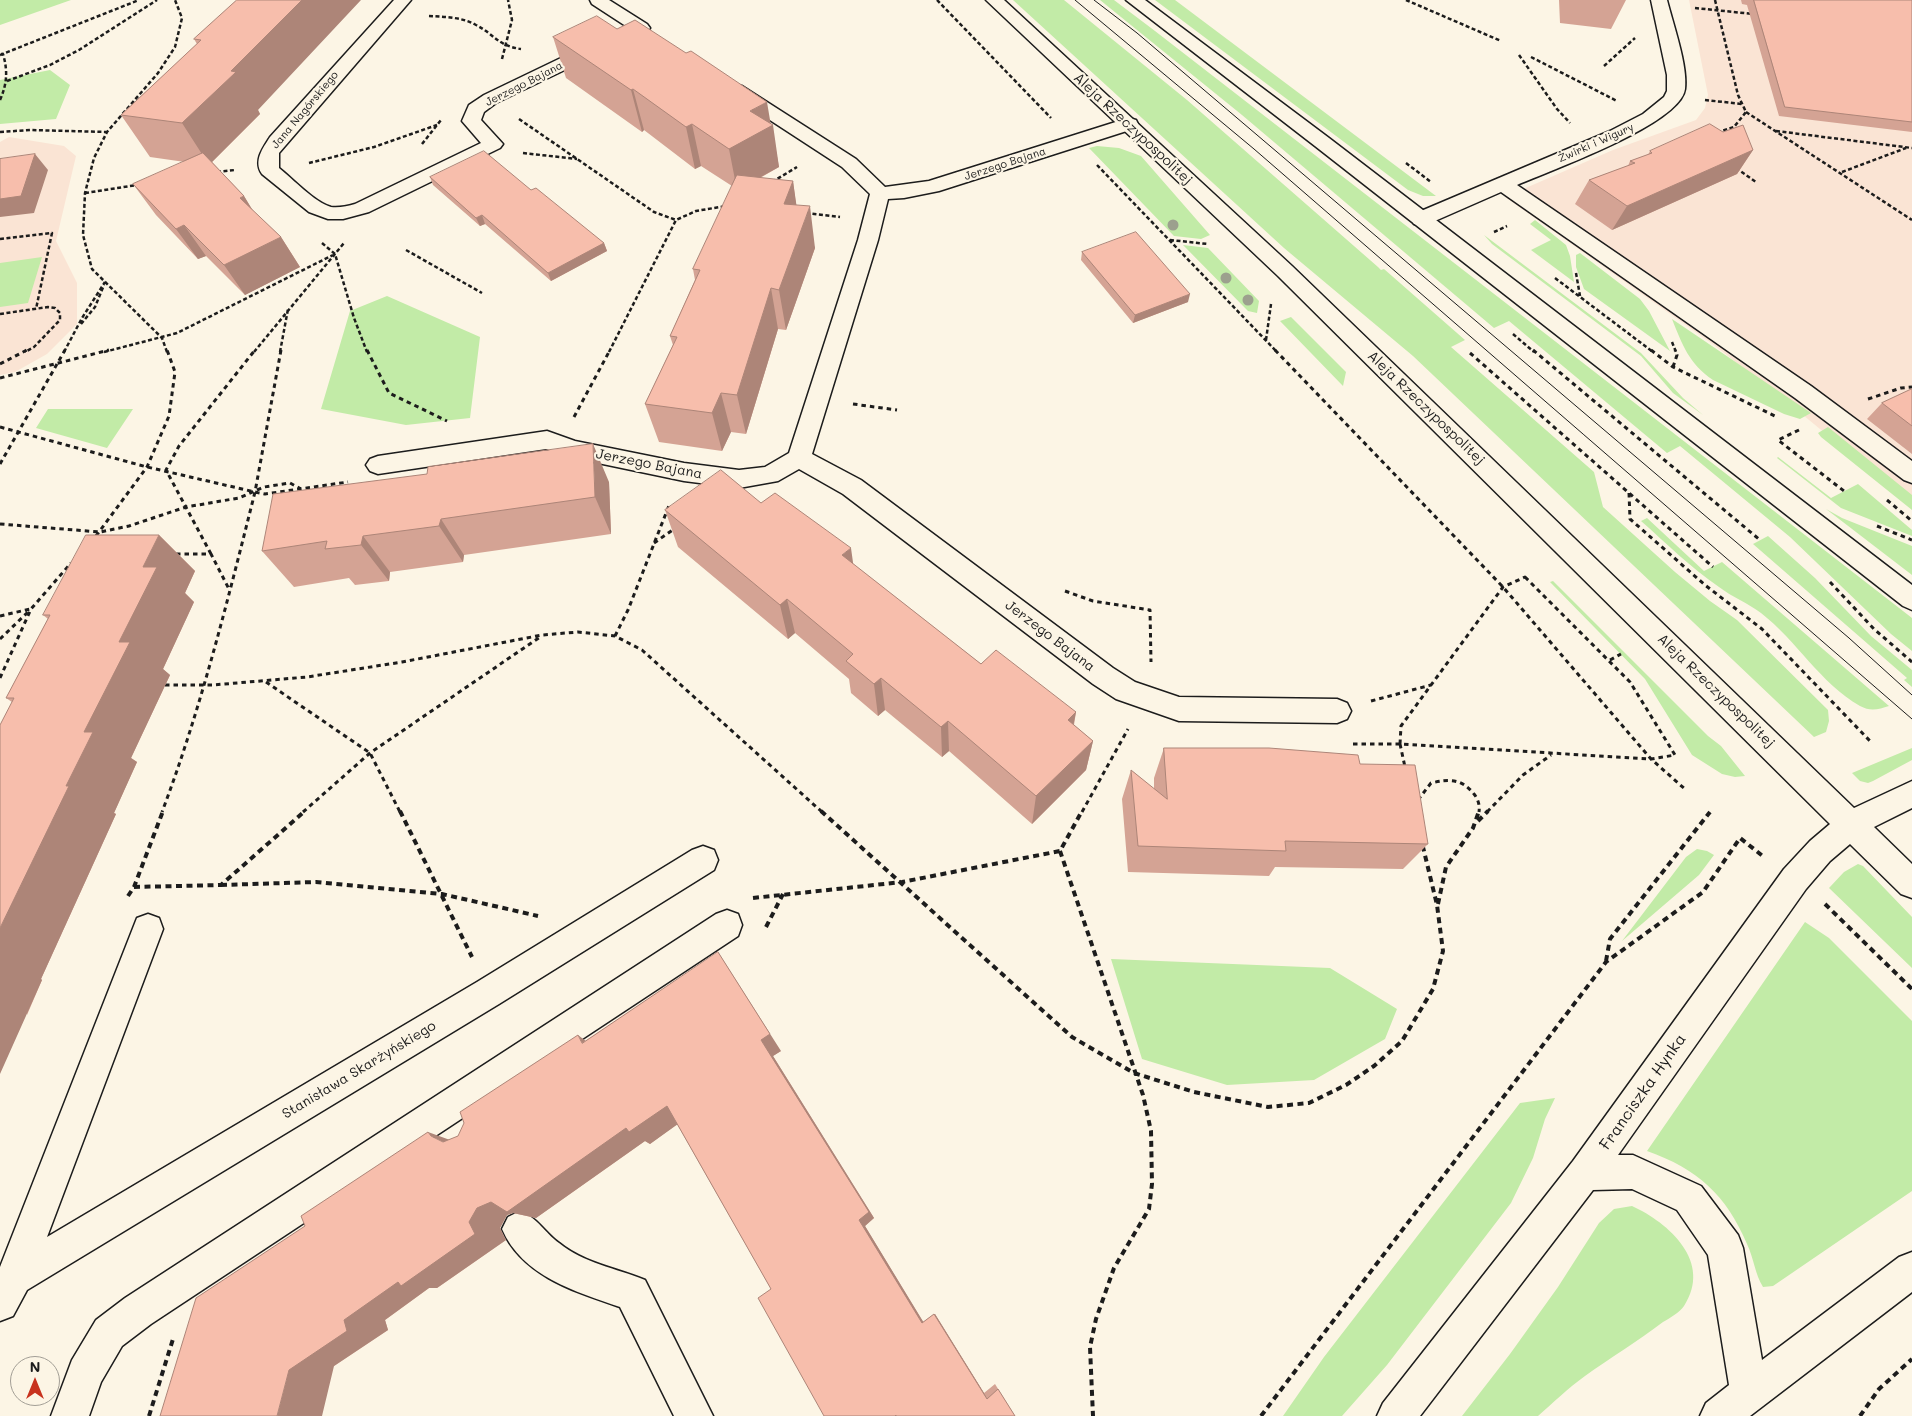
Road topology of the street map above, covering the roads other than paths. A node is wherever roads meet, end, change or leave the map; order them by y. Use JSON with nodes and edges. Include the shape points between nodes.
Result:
{"nodes":[{"id":1,"x":598,"y":0,"type":"edge"},
{"id":2,"x":994,"y":0,"type":"edge"},
{"id":3,"x":1134,"y":0,"type":"edge"},
{"id":4,"x":1660,"y":2,"type":"edge"},
{"id":5,"x":397,"y":6,"type":"edge"},
{"id":6,"x":641,"y":28,"type":"junction"},
{"id":7,"x":658,"y":39,"type":"edge"},
{"id":8,"x":724,"y":82,"type":"edge"},
{"id":9,"x":1128,"y":124,"type":"junction"},
{"id":10,"x":493,"y":144,"type":"joint"},
{"id":11,"x":1502,"y":184,"type":"junction"},
{"id":12,"x":880,"y":193,"type":"junction"},
{"id":13,"x":1421,"y":219,"type":"junction"},
{"id":14,"x":799,"y":458,"type":"junction"},
{"id":15,"x":378,"y":465,"type":"dead end"},
{"id":16,"x":1912,"y":474,"type":"edge"},
{"id":17,"x":1912,"y":599,"type":"edge"},
{"id":18,"x":1337,"y":711,"type":"road end"},
{"id":19,"x":1912,"y":794,"type":"edge"},
{"id":20,"x":1852,"y":824,"type":"junction"},
{"id":21,"x":703,"y":860,"type":"road end"},
{"id":22,"x":1912,"y":884,"type":"edge"},
{"id":23,"x":727,"y":925,"type":"dead end"},
{"id":24,"x":148,"y":929,"type":"dead end"},
{"id":25,"x":1585,"y":1174,"type":"junction"},
{"id":26,"x":520,"y":1229,"type":"edge"},
{"id":27,"x":1912,"y":1270,"type":"edge"},
{"id":28,"x":7,"y":1290,"type":"edge"},
{"id":29,"x":1749,"y":1392,"type":"junction"},
{"id":30,"x":70,"y":1416,"type":"edge"},
{"id":31,"x":694,"y":1416,"type":"edge"},
{"id":32,"x":1396,"y":1416,"type":"edge"},
{"id":33,"x":1718,"y":1416,"type":"edge"}],
"edges":[{"from":1,"to":6,"type":"street"},
{"from":2,"to":9,"type":"street","name":"Aleja Rzeczypospolitej"},
{"from":3,"to":13,"type":"street"},
{"from":4,"to":11,"type":"street","name":"Żwirki i Wigury","via":[[1676,75],[1672,100],[1641,123]]},
{"from":5,"to":10,"type":"street","name":"Jana Nagórskiego","via":[[291,123],[269,161],[324,211],[337,214],[350,212]]},
{"from":6,"to":7,"type":"street"},
{"from":6,"to":10,"type":"street","name":"Jerzego Bajana","via":[[490,99],[476,109],[471,121]]},
{"from":8,"to":12,"type":"street","via":[[849,163]]},
{"from":9,"to":12,"type":"street","name":"Jerzego Bajana","via":[[932,187]]},
{"from":9,"to":20,"type":"street","name":"Aleja Rzeczypospolitej","via":[[1285,271]]},
{"from":11,"to":13,"type":"street","name":"Żwirki i Wigury"},
{"from":11,"to":16,"type":"street","via":[[1803,392]]},
{"from":12,"to":14,"type":"street"},
{"from":13,"to":17,"type":"street"},
{"from":14,"to":15,"type":"street","name":"Jerzego Bajana","via":[[770,475],[739,479],[684,472],[546,440]]},
{"from":14,"to":18,"type":"street","name":"Jerzego Bajana","via":[[852,488],[1126,690],[1179,709]]},
{"from":19,"to":20,"type":"street","name":"Franciszka Hynka"},
{"from":20,"to":22,"type":"street","name":"Aleja Rzeczypospolitej"},
{"from":20,"to":25,"type":"street","name":"Franciszka Hynka","via":[[1820,851],[1795,879]]},
{"from":21,"to":28,"type":"street","name":"Stanisława Skarżyńskiego"},
{"from":23,"to":30,"type":"street","via":[[466,1113],[146,1305],[108,1334],[85,1373]]},
{"from":24,"to":28,"type":"street","name":"Stanisława Skarżyńskiego"},
{"from":25,"to":29,"type":"street","via":[[1632,1172],[1688,1198],[1725,1248]]},
{"from":25,"to":32,"type":"street","name":"Franciszka Hynka"},
{"from":26,"to":31,"type":"street","via":[[546,1256],[577,1274],[632,1293]]},
{"from":27,"to":29,"type":"street"},
{"from":29,"to":33,"type":"street"}]}
